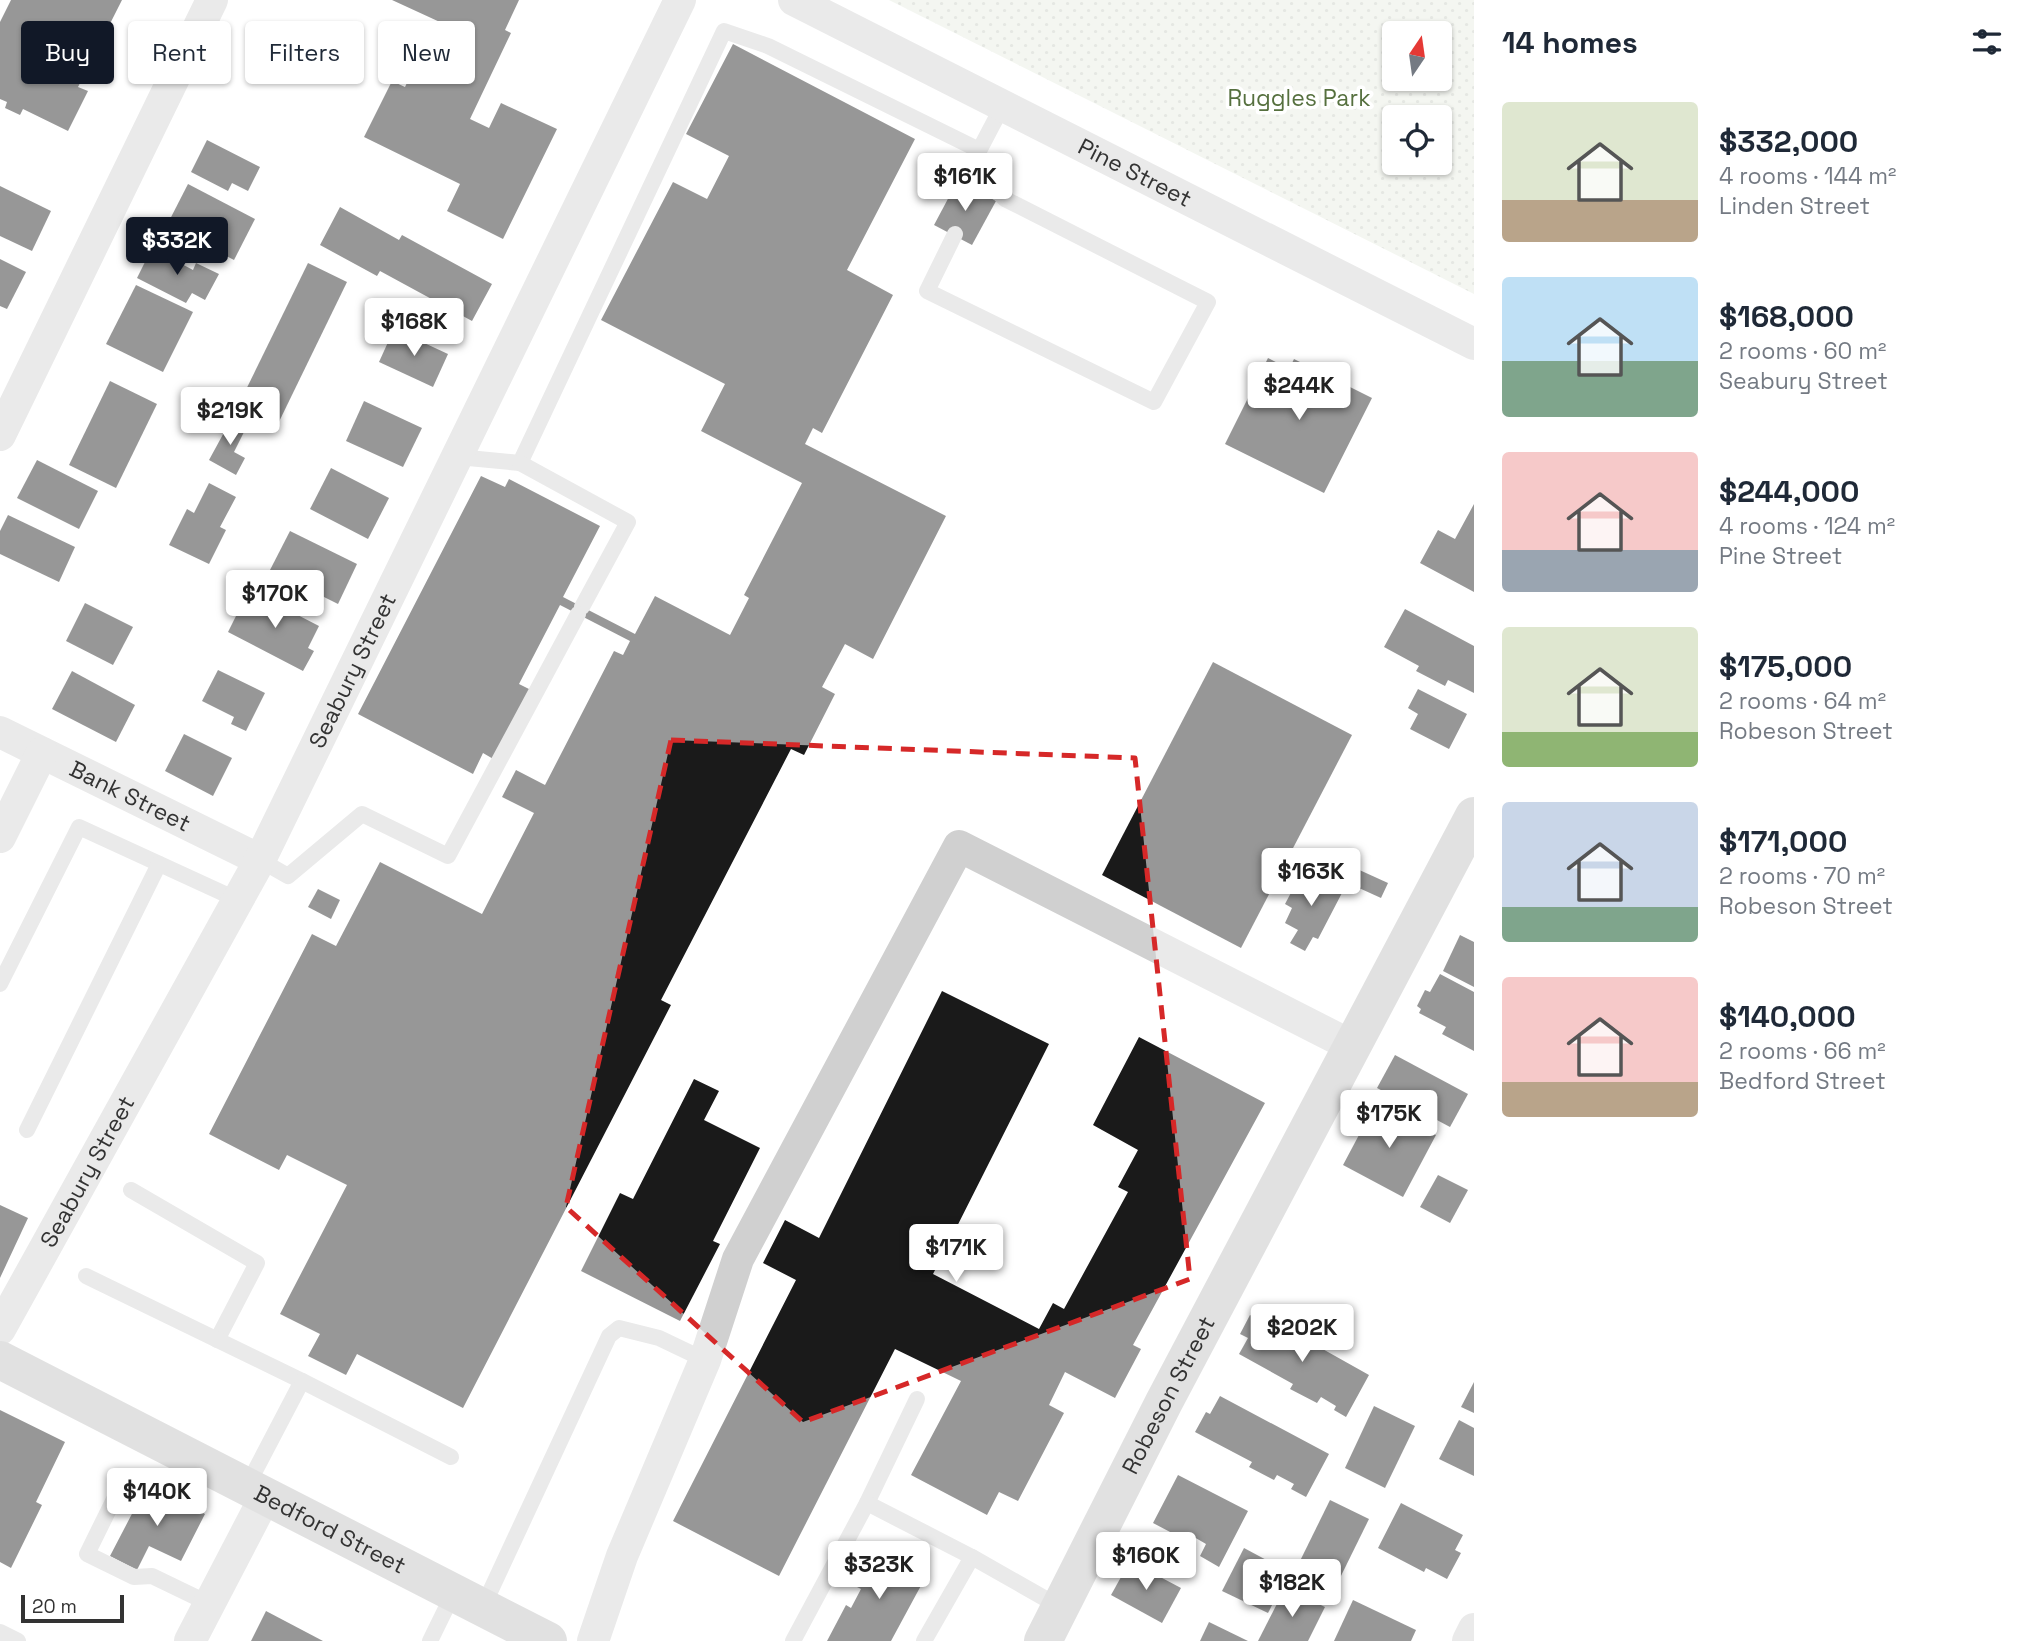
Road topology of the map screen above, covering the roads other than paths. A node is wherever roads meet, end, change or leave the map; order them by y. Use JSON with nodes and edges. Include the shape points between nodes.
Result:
{"nodes":[{"id":1,"x":212,"y":0,"type":"edge"},
{"id":2,"x":680,"y":0,"type":"edge"},
{"id":3,"x":794,"y":0,"type":"edge"},
{"id":4,"x":1003,"y":105,"type":"junction"},
{"id":5,"x":979,"y":150,"type":"junction"},
{"id":6,"x":955,"y":234,"type":"dead end"},
{"id":7,"x":1474,"y":344,"type":"edge"},
{"id":8,"x":0,"y":435,"type":"edge"},
{"id":9,"x":458,"y":457,"type":"junction"},
{"id":10,"x":520,"y":463,"type":"junction"},
{"id":11,"x":0,"y":732,"type":"edge"},
{"id":12,"x":42,"y":752,"type":"junction"},
{"id":13,"x":1474,"y":816,"type":"edge"},
{"id":14,"x":0,"y":837,"type":"edge"},
{"id":15,"x":260,"y":860,"type":"junction"},
{"id":16,"x":159,"y":863,"type":"junction"},
{"id":17,"x":238,"y":900,"type":"junction"},
{"id":18,"x":0,"y":984,"type":"edge"},
{"id":19,"x":1352,"y":1046,"type":"junction"},
{"id":20,"x":27,"y":1130,"type":"dead end"},
{"id":21,"x":131,"y":1191,"type":"dead end"},
{"id":22,"x":86,"y":1276,"type":"dead end"},
{"id":23,"x":0,"y":1329,"type":"edge"},
{"id":24,"x":217,"y":1340,"type":"junction"},
{"id":25,"x":0,"y":1360,"type":"edge"},
{"id":26,"x":705,"y":1360,"type":"junction"},
{"id":27,"x":302,"y":1381,"type":"junction"},
{"id":28,"x":917,"y":1399,"type":"dead end"},
{"id":29,"x":451,"y":1457,"type":"dead end"},
{"id":30,"x":123,"y":1481,"type":"dead end"},
{"id":31,"x":256,"y":1493,"type":"junction"},
{"id":32,"x":867,"y":1503,"type":"junction"},
{"id":33,"x":972,"y":1557,"type":"junction"},
{"id":34,"x":468,"y":1601,"type":"junction"},
{"id":35,"x":210,"y":1604,"type":"junction"},
{"id":36,"x":1060,"y":1607,"type":"junction"},
{"id":37,"x":1474,"y":1629,"type":"edge"},
{"id":38,"x":0,"y":1632,"type":"edge"},
{"id":39,"x":18,"y":1641,"type":"edge"},
{"id":40,"x":190,"y":1641,"type":"edge"},
{"id":41,"x":430,"y":1641,"type":"edge"},
{"id":42,"x":548,"y":1641,"type":"edge"},
{"id":43,"x":593,"y":1641,"type":"edge"},
{"id":44,"x":793,"y":1641,"type":"edge"},
{"id":45,"x":924,"y":1641,"type":"edge"},
{"id":46,"x":1043,"y":1641,"type":"edge"},
{"id":47,"x":1468,"y":1641,"type":"edge"}],
"edges":[{"from":1,"to":8,"type":"street"},
{"from":2,"to":9,"type":"street","name":"Seabury Street"},
{"from":3,"to":4,"type":"street","name":"Pine Street"},
{"from":4,"to":5,"type":"lane"},
{"from":4,"to":7,"type":"street","name":"Pine Street"},
{"from":5,"to":6,"type":"lane","via":[[971,166],[980,184],[1208,302],[1154,402],[927,291]]},
{"from":5,"to":10,"type":"lane","via":[[768,46],[724,31]]},
{"from":9,"to":10,"type":"lane"},
{"from":9,"to":15,"type":"street","name":"Seabury Street"},
{"from":10,"to":15,"type":"lane","via":[[628,522],[448,856],[362,814],[288,876]]},
{"from":11,"to":12,"type":"street","name":"Bank Street"},
{"from":12,"to":14,"type":"street"},
{"from":12,"to":15,"type":"street","name":"Bank Street"},
{"from":13,"to":19,"type":"main road","name":"Robeson Street"},
{"from":15,"to":17,"type":"street","name":"Seabury Street"},
{"from":16,"to":17,"type":"lane"},
{"from":16,"to":18,"type":"lane","via":[[79,827]]},
{"from":16,"to":20,"type":"lane"},
{"from":17,"to":23,"type":"street","name":"Seabury Street"},
{"from":19,"to":26,"type":"street","via":[[959,846],[738,1259]]},
{"from":19,"to":36,"type":"main road","name":"Robeson Street"},
{"from":21,"to":24,"type":"lane","via":[[257,1263]]},
{"from":22,"to":24,"type":"lane"},
{"from":24,"to":27,"type":"lane"},
{"from":25,"to":31,"type":"main road","name":"Bedford Street"},
{"from":26,"to":34,"type":"lane","via":[[634,1330],[618,1328],[609,1336]]},
{"from":26,"to":43,"type":"street","via":[[622,1556]]},
{"from":27,"to":29,"type":"lane"},
{"from":27,"to":31,"type":"lane"},
{"from":28,"to":32,"type":"lane"},
{"from":30,"to":35,"type":"lane","via":[[87,1554],[134,1577],[152,1576]]},
{"from":31,"to":34,"type":"main road","name":"Bedford Street"},
{"from":31,"to":35,"type":"street"},
{"from":32,"to":33,"type":"lane"},
{"from":32,"to":44,"type":"lane"},
{"from":33,"to":36,"type":"lane"},
{"from":33,"to":45,"type":"lane"},
{"from":34,"to":41,"type":"lane"},
{"from":34,"to":42,"type":"main road","name":"Bedford Street"},
{"from":35,"to":40,"type":"street"},
{"from":36,"to":46,"type":"main road","name":"Robeson Street"},
{"from":37,"to":47,"type":"street"},
{"from":38,"to":39,"type":"lane"}]}
